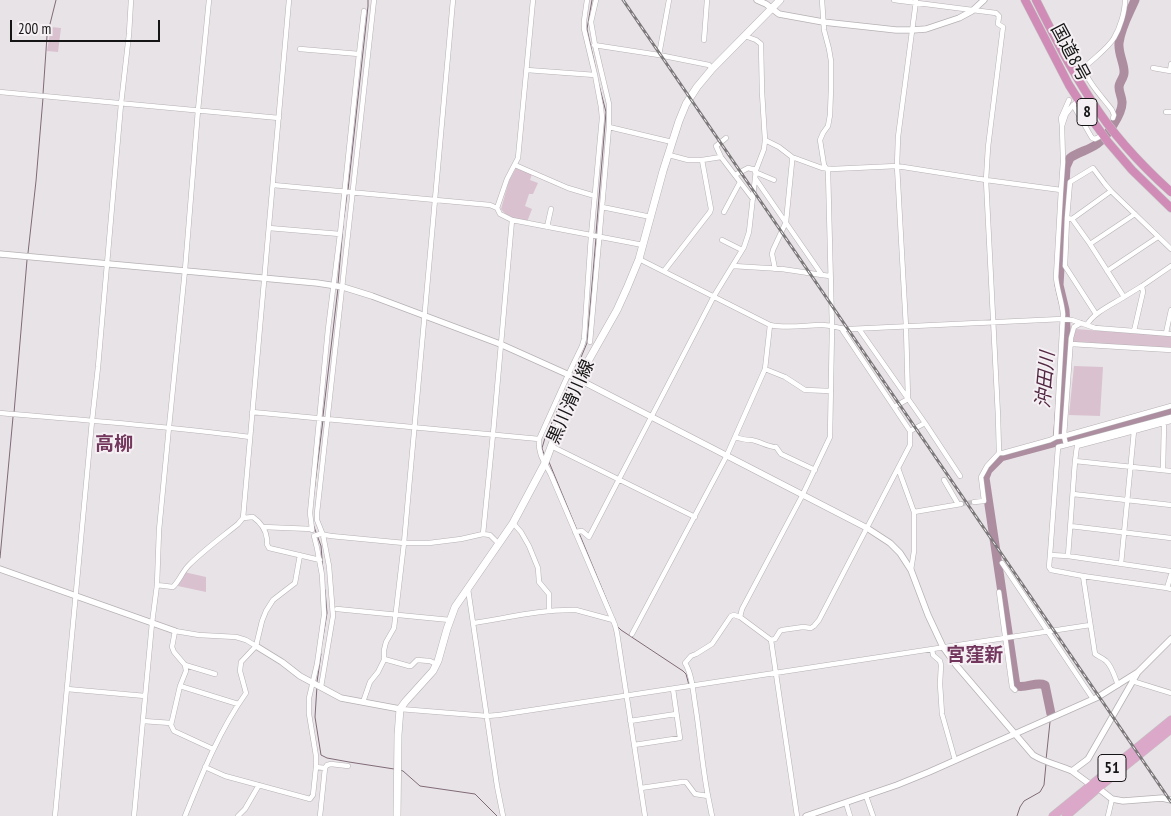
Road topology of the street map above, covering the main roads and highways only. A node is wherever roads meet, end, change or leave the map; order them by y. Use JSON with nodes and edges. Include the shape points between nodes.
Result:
{"nodes":[{"id":1,"x":780,"y":0,"type":"edge"},
{"id":2,"x":1025,"y":0,"type":"edge"},
{"id":3,"x":1036,"y":0,"type":"edge"},
{"id":4,"x":1171,"y":192,"type":"edge"},
{"id":5,"x":1171,"y":208,"type":"edge"},
{"id":6,"x":1171,"y":720,"type":"edge"},
{"id":7,"x":1171,"y":729,"type":"edge"},
{"id":8,"x":1094,"y":787,"type":"junction"},
{"id":9,"x":397,"y":816,"type":"edge"},
{"id":10,"x":1053,"y":816,"type":"edge"},
{"id":11,"x":1066,"y":816,"type":"edge"}],
"edges":[{"from":1,"to":9,"type":"main road","name":"黒川滑川線","via":[[712,69],[686,104],[628,288],[578,380],[546,464],[513,523],[455,607],[433,671],[400,709]]},
{"from":2,"to":5,"type":"highway","name":"国道8号","number":"8","via":[[1076,103],[1132,170]]},
{"from":3,"to":4,"type":"highway","name":"国道8号","number":"8","via":[[1091,100],[1135,157]]},
{"from":6,"to":8,"type":"main road","number":"51"},
{"from":7,"to":8,"type":"main road","number":"51"},
{"from":8,"to":10,"type":"main road","number":"51"},
{"from":8,"to":11,"type":"main road","number":"51"}]}
